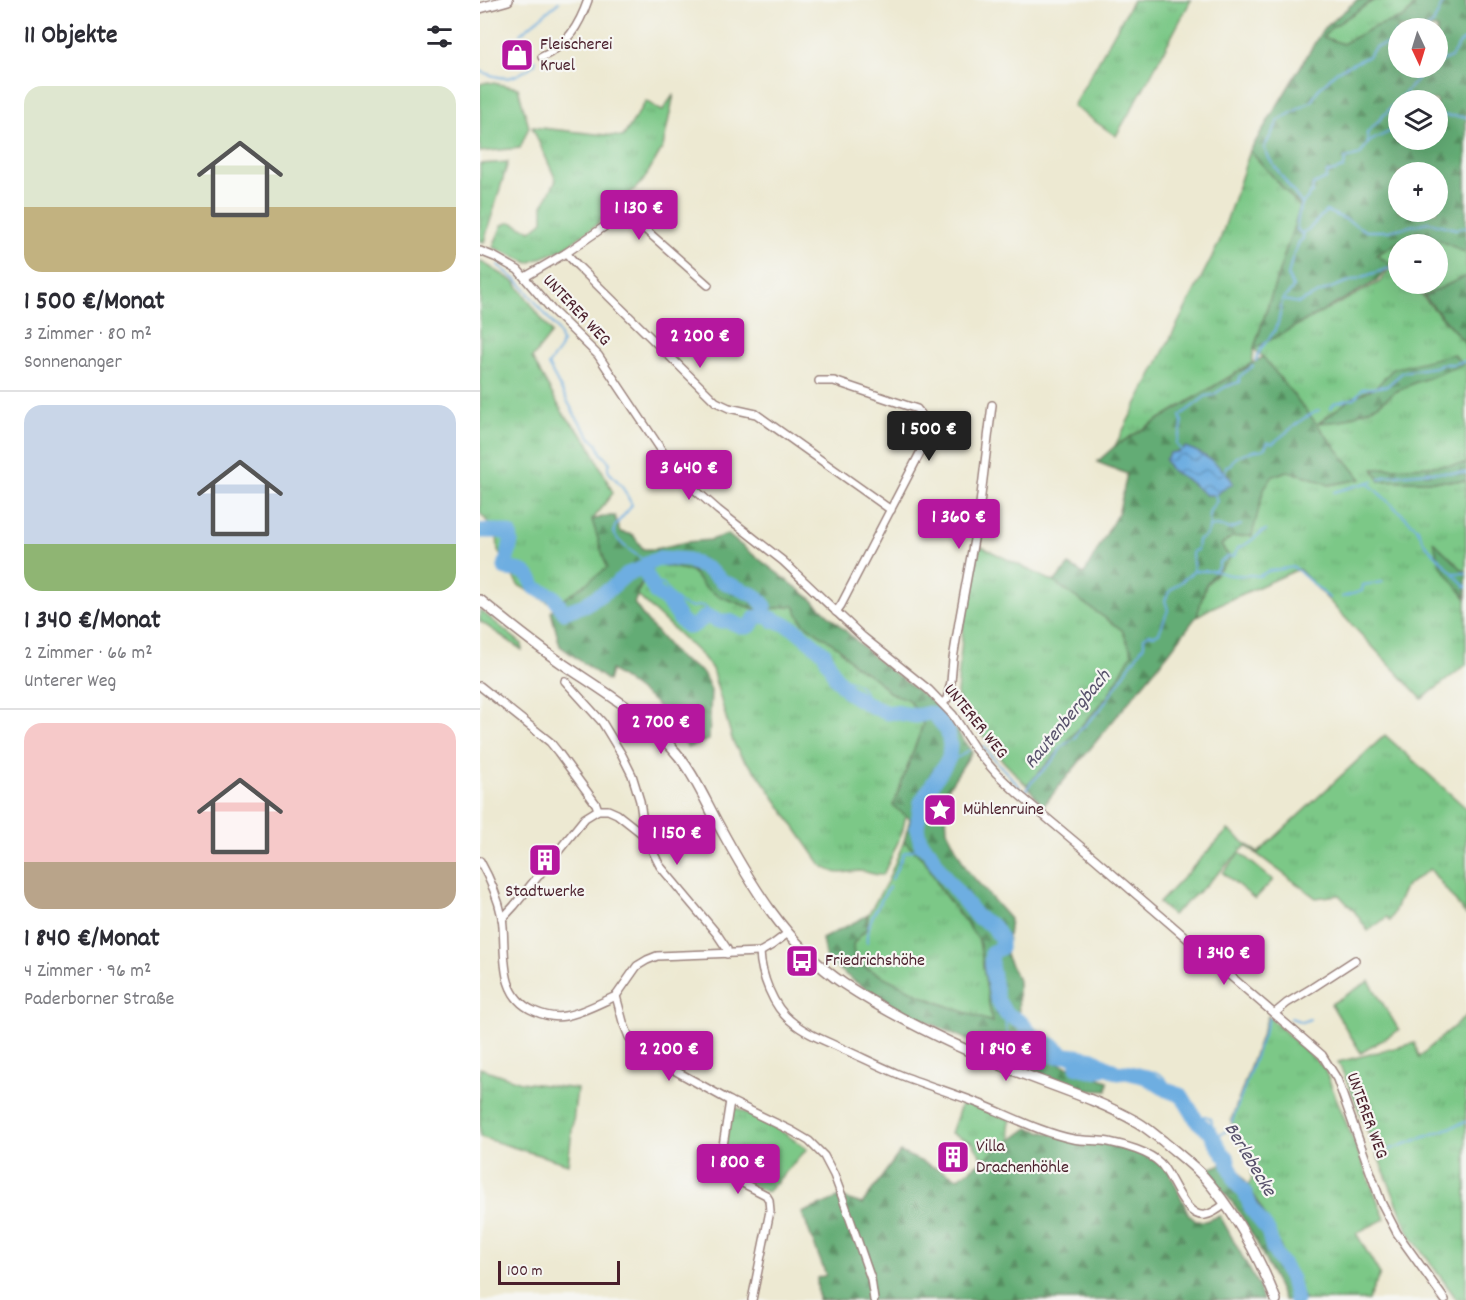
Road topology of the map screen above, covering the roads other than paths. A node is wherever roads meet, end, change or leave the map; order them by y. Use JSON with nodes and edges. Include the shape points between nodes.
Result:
{"nodes":[{"id":1,"x":508,"y":0,"type":"edge"},
{"id":2,"x":588,"y":0,"type":"edge"},
{"id":3,"x":480,"y":8,"type":"edge"},
{"id":4,"x":542,"y":57,"type":"dead end"},
{"id":5,"x":480,"y":250,"type":"edge"},
{"id":6,"x":566,"y":253,"type":"junction"},
{"id":7,"x":525,"y":277,"type":"junction"},
{"id":8,"x":708,"y":285,"type":"dead end"},
{"id":9,"x":819,"y":381,"type":"dead end"},
{"id":10,"x":992,"y":405,"type":"dead end"},
{"id":11,"x":891,"y":510,"type":"junction"},
{"id":12,"x":480,"y":600,"type":"edge"},
{"id":13,"x":836,"y":612,"type":"junction"},
{"id":14,"x":565,"y":681,"type":"dead end"},
{"id":15,"x":480,"y":686,"type":"edge"},
{"id":16,"x":943,"y":703,"type":"junction"},
{"id":17,"x":598,"y":810,"type":"junction"},
{"id":18,"x":645,"y":836,"type":"junction"},
{"id":19,"x":480,"y":861,"type":"edge"},
{"id":20,"x":502,"y":919,"type":"junction"},
{"id":21,"x":788,"y":933,"type":"junction"},
{"id":22,"x":760,"y":952,"type":"junction"},
{"id":23,"x":727,"y":954,"type":"junction"},
{"id":24,"x":1355,"y":960,"type":"dead end"},
{"id":25,"x":616,"y":996,"type":"junction"},
{"id":26,"x":1275,"y":1013,"type":"junction"},
{"id":27,"x":730,"y":1101,"type":"junction"},
{"id":28,"x":1226,"y":1204,"type":"junction"},
{"id":29,"x":752,"y":1300,"type":"edge"},
{"id":30,"x":874,"y":1300,"type":"edge"},
{"id":31,"x":1276,"y":1300,"type":"edge"},
{"id":32,"x":1445,"y":1300,"type":"edge"}],
"edges":[{"from":1,"to":3,"type":"main road"},
{"from":2,"to":4,"type":"street","via":[[582,18],[568,38]]},
{"from":5,"to":7,"type":"street","name":"UNTERER WEG"},
{"from":6,"to":7,"type":"street"},
{"from":6,"to":8,"type":"street","via":[[614,220],[630,216]]},
{"from":6,"to":11,"type":"street","via":[[716,402],[756,414]]},
{"from":7,"to":13,"type":"street","name":"UNTERER WEG","via":[[598,355],[685,481],[783,561]]},
{"from":9,"to":11,"type":"street","via":[[834,381],[916,409],[924,419],[920,453]]},
{"from":10,"to":16,"type":"street","via":[[979,512],[951,682]]},
{"from":11,"to":13,"type":"street"},
{"from":12,"to":21,"type":"main road","via":[[526,638],[644,720],[673,748],[757,891]]},
{"from":13,"to":16,"type":"street","name":"UNTERER WEG"},
{"from":14,"to":18,"type":"street","via":[[602,722],[622,755],[640,801]]},
{"from":15,"to":17,"type":"street","via":[[550,742]]},
{"from":16,"to":26,"type":"street","name":"UNTERER WEG","via":[[975,749],[1017,794]]},
{"from":17,"to":18,"type":"street","via":[[617,814]]},
{"from":17,"to":20,"type":"street","via":[[585,818]]},
{"from":18,"to":23,"type":"street","via":[[660,866],[721,939]]},
{"from":19,"to":20,"type":"street","via":[[494,888]]},
{"from":20,"to":25,"type":"street","via":[[506,976],[516,997],[527,1008],[542,1015],[564,1017]]},
{"from":21,"to":22,"type":"street"},
{"from":21,"to":28,"type":"main road","via":[[843,983],[882,1007],[1007,1068],[1138,1122],[1203,1175]]},
{"from":22,"to":23,"type":"street"},
{"from":22,"to":28,"type":"street","via":[[760,965],[775,1001],[789,1020],[801,1028],[897,1074],[1045,1130],[1074,1139],[1109,1142],[1151,1155],[1165,1170],[1188,1209],[1198,1214],[1207,1215]]},
{"from":23,"to":25,"type":"street","via":[[657,956],[637,966]]},
{"from":24,"to":26,"type":"street"},
{"from":25,"to":27,"type":"street","via":[[629,1037],[645,1054]]},
{"from":26,"to":32,"type":"street","name":"UNTERER WEG","via":[[1331,1067],[1381,1202],[1397,1233]]},
{"from":27,"to":29,"type":"street","via":[[719,1172],[769,1200]]},
{"from":27,"to":30,"type":"street","via":[[792,1131],[824,1156],[871,1279]]},
{"from":28,"to":31,"type":"main road"}]}
